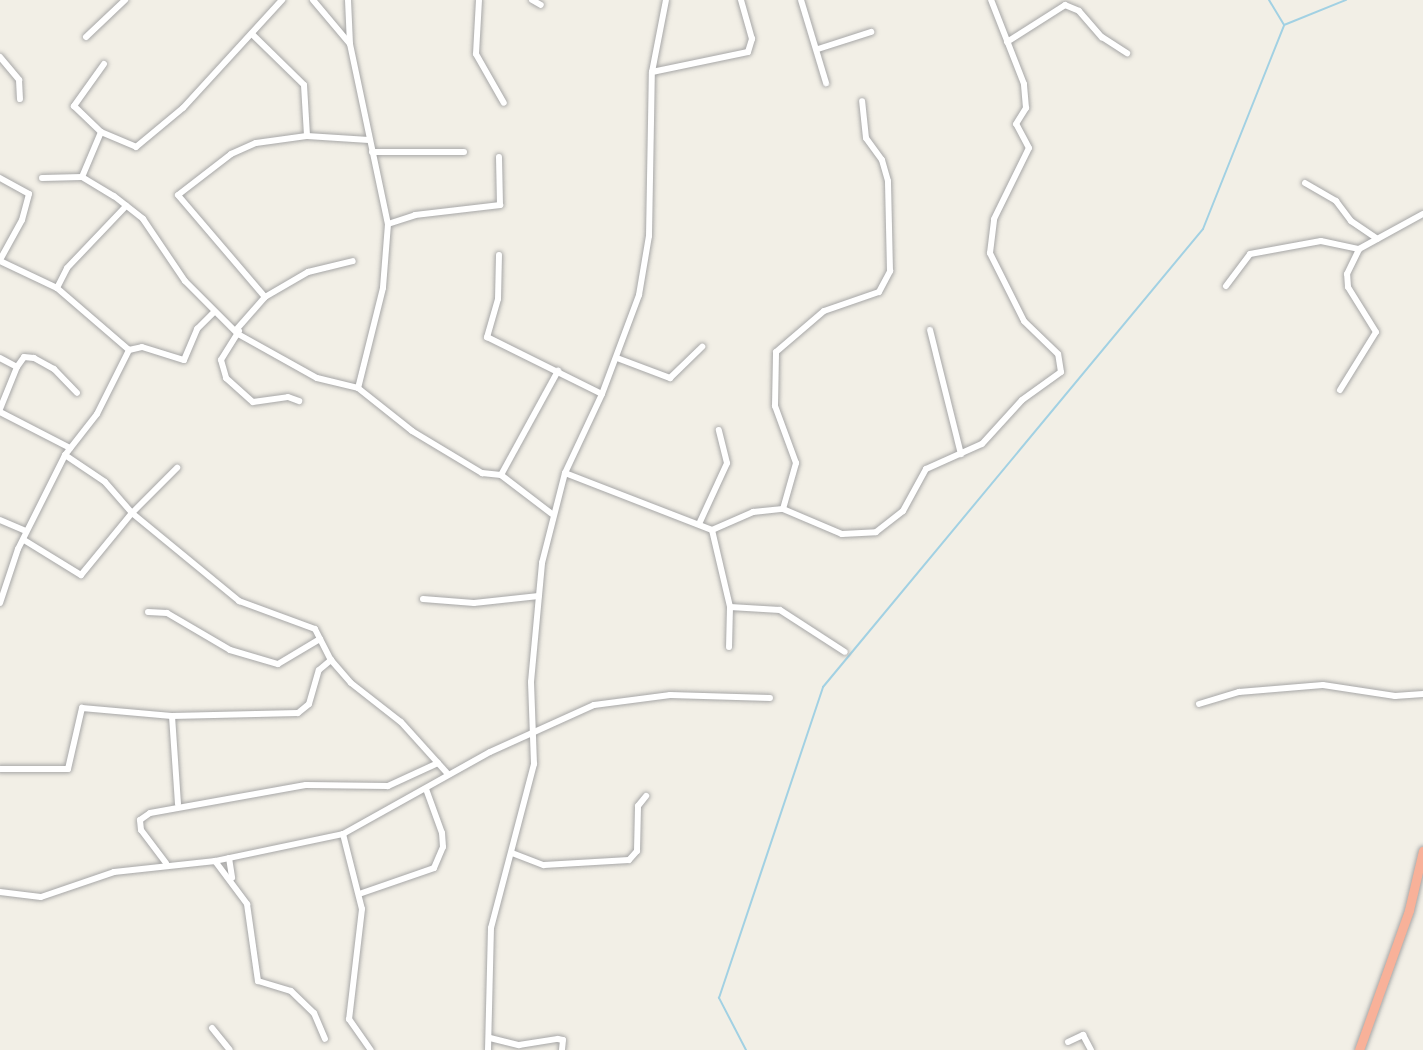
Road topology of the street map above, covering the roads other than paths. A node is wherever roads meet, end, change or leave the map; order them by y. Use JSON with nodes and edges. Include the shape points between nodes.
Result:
{"nodes":[{"id":1,"x":125,"y":0,"type":"edge"},
{"id":2,"x":282,"y":0,"type":"edge"},
{"id":3,"x":313,"y":0,"type":"edge"},
{"id":4,"x":348,"y":0,"type":"edge"},
{"id":5,"x":479,"y":0,"type":"edge"},
{"id":6,"x":532,"y":0,"type":"edge"},
{"id":7,"x":666,"y":0,"type":"edge"},
{"id":8,"x":741,"y":0,"type":"edge"},
{"id":9,"x":801,"y":0,"type":"edge"},
{"id":10,"x":991,"y":0,"type":"edge"},
{"id":11,"x":541,"y":5,"type":"dead end"},
{"id":12,"x":871,"y":32,"type":"dead end"},
{"id":13,"x":253,"y":35,"type":"junction"},
{"id":14,"x":86,"y":37,"type":"dead end"},
{"id":15,"x":1007,"y":42,"type":"junction"},
{"id":16,"x":350,"y":44,"type":"junction"},
{"id":17,"x":818,"y":49,"type":"junction"},
{"id":18,"x":1126,"y":53,"type":"dead end"},
{"id":19,"x":0,"y":57,"type":"edge"},
{"id":20,"x":104,"y":64,"type":"dead end"},
{"id":21,"x":652,"y":72,"type":"junction"},
{"id":22,"x":826,"y":84,"type":"dead end"},
{"id":23,"x":20,"y":99,"type":"dead end"},
{"id":24,"x":862,"y":101,"type":"dead end"},
{"id":25,"x":504,"y":103,"type":"dead end"},
{"id":26,"x":101,"y":132,"type":"junction"},
{"id":27,"x":307,"y":136,"type":"junction"},
{"id":28,"x":369,"y":140,"type":"junction"},
{"id":29,"x":372,"y":152,"type":"junction"},
{"id":30,"x":464,"y":152,"type":"dead end"},
{"id":31,"x":499,"y":157,"type":"dead end"},
{"id":32,"x":82,"y":177,"type":"junction"},
{"id":33,"x":0,"y":178,"type":"edge"},
{"id":34,"x":42,"y":178,"type":"dead end"},
{"id":35,"x":1305,"y":183,"type":"dead end"},
{"id":36,"x":126,"y":206,"type":"junction"},
{"id":37,"x":1423,"y":214,"type":"edge"},
{"id":38,"x":388,"y":224,"type":"junction"},
{"id":39,"x":1378,"y":239,"type":"junction"},
{"id":40,"x":1359,"y":249,"type":"junction"},
{"id":41,"x":500,"y":255,"type":"dead end"},
{"id":42,"x":0,"y":261,"type":"edge"},
{"id":43,"x":353,"y":261,"type":"dead end"},
{"id":44,"x":1226,"y":286,"type":"dead end"},
{"id":45,"x":57,"y":288,"type":"junction"},
{"id":46,"x":265,"y":297,"type":"junction"},
{"id":47,"x":214,"y":312,"type":"junction"},
{"id":48,"x":930,"y":330,"type":"dead end"},
{"id":49,"x":238,"y":331,"type":"junction"},
{"id":50,"x":702,"y":347,"type":"dead end"},
{"id":51,"x":129,"y":350,"type":"junction"},
{"id":52,"x":0,"y":358,"type":"edge"},
{"id":53,"x":616,"y":358,"type":"junction"},
{"id":54,"x":17,"y":366,"type":"junction"},
{"id":55,"x":558,"y":371,"type":"junction"},
{"id":56,"x":358,"y":388,"type":"junction"},
{"id":57,"x":1340,"y":390,"type":"dead end"},
{"id":58,"x":77,"y":393,"type":"dead end"},
{"id":59,"x":602,"y":394,"type":"junction"},
{"id":60,"x":299,"y":401,"type":"dead end"},
{"id":61,"x":0,"y":411,"type":"edge"},
{"id":62,"x":719,"y":430,"type":"dead end"},
{"id":63,"x":70,"y":448,"type":"junction"},
{"id":64,"x":961,"y":454,"type":"junction"},
{"id":65,"x":65,"y":455,"type":"junction"},
{"id":66,"x":177,"y":468,"type":"dead end"},
{"id":67,"x":565,"y":473,"type":"junction"},
{"id":68,"x":501,"y":476,"type":"junction"},
{"id":69,"x":783,"y":509,"type":"junction"},
{"id":70,"x":132,"y":513,"type":"junction"},
{"id":71,"x":552,"y":514,"type":"junction"},
{"id":72,"x":0,"y":520,"type":"edge"},
{"id":73,"x":699,"y":524,"type":"junction"},
{"id":74,"x":712,"y":530,"type":"junction"},
{"id":75,"x":26,"y":531,"type":"junction"},
{"id":76,"x":24,"y":540,"type":"junction"},
{"id":77,"x":539,"y":596,"type":"junction"},
{"id":78,"x":423,"y":599,"type":"dead end"},
{"id":79,"x":0,"y":603,"type":"edge"},
{"id":80,"x":730,"y":607,"type":"junction"},
{"id":81,"x":148,"y":612,"type":"dead end"},
{"id":82,"x":320,"y":639,"type":"junction"},
{"id":83,"x":729,"y":647,"type":"dead end"},
{"id":84,"x":845,"y":652,"type":"dead end"},
{"id":85,"x":331,"y":660,"type":"junction"},
{"id":86,"x":1423,"y":694,"type":"edge"},
{"id":87,"x":770,"y":698,"type":"dead end"},
{"id":88,"x":1199,"y":704,"type":"dead end"},
{"id":89,"x":172,"y":716,"type":"junction"},
{"id":90,"x":530,"y":735,"type":"junction"},
{"id":91,"x":438,"y":763,"type":"junction"},
{"id":92,"x":0,"y":769,"type":"edge"},
{"id":93,"x":448,"y":774,"type":"junction"},
{"id":94,"x":426,"y":789,"type":"junction"},
{"id":95,"x":646,"y":795,"type":"dead end"},
{"id":96,"x":178,"y":804,"type":"junction"},
{"id":97,"x":343,"y":834,"type":"junction"},
{"id":98,"x":1423,"y":850,"type":"edge"},
{"id":99,"x":512,"y":853,"type":"junction"},
{"id":100,"x":229,"y":858,"type":"junction"},
{"id":101,"x":215,"y":861,"type":"junction"},
{"id":102,"x":166,"y":863,"type":"junction"},
{"id":103,"x":232,"y":878,"type":"junction"},
{"id":104,"x":0,"y":892,"type":"edge"},
{"id":105,"x":362,"y":893,"type":"junction"},
{"id":106,"x":212,"y":1028,"type":"dead end"},
{"id":107,"x":490,"y":1038,"type":"junction"},
{"id":108,"x":325,"y":1039,"type":"dead end"},
{"id":109,"x":1068,"y":1042,"type":"dead end"},
{"id":110,"x":230,"y":1050,"type":"edge"},
{"id":111,"x":371,"y":1050,"type":"edge"},
{"id":112,"x":488,"y":1050,"type":"edge"},
{"id":113,"x":562,"y":1050,"type":"edge"},
{"id":114,"x":1091,"y":1050,"type":"edge"},
{"id":115,"x":1359,"y":1050,"type":"edge"}],
"edges":[{"from":1,"to":14,"type":"street"},
{"from":2,"to":13,"type":"street"},
{"from":3,"to":16,"type":"street"},
{"from":4,"to":16,"type":"street"},
{"from":5,"to":25,"type":"street","via":[[476,54]]},
{"from":6,"to":11,"type":"street"},
{"from":7,"to":21,"type":"street"},
{"from":8,"to":21,"type":"street","via":[[751,49]]},
{"from":9,"to":17,"type":"street"},
{"from":10,"to":15,"type":"street"},
{"from":12,"to":17,"type":"street"},
{"from":13,"to":26,"type":"street","via":[[183,108],[136,147]]},
{"from":13,"to":27,"type":"street","via":[[304,85]]},
{"from":15,"to":18,"type":"street","via":[[1065,5],[1079,10]]},
{"from":15,"to":64,"type":"street","via":[[1024,84],[1025,112],[1016,124],[1029,148],[994,219],[990,253],[1024,321],[1058,354],[1063,369],[1022,400],[997,432]]},
{"from":16,"to":28,"type":"street"},
{"from":17,"to":22,"type":"street"},
{"from":19,"to":23,"type":"street","via":[[20,80]]},
{"from":20,"to":26,"type":"street","via":[[74,106]]},
{"from":21,"to":53,"type":"street","via":[[649,236],[639,295]]},
{"from":24,"to":69,"type":"street","via":[[866,138],[882,160],[888,181],[890,272],[879,292],[824,311],[776,352],[775,406],[796,463]]},
{"from":26,"to":32,"type":"street"},
{"from":27,"to":28,"type":"street"},
{"from":27,"to":46,"type":"street","via":[[256,143],[231,154],[177,197]]},
{"from":28,"to":29,"type":"street"},
{"from":29,"to":30,"type":"street"},
{"from":29,"to":38,"type":"street"},
{"from":31,"to":38,"type":"street","via":[[500,205],[415,215]]},
{"from":32,"to":34,"type":"street"},
{"from":32,"to":36,"type":"street"},
{"from":33,"to":42,"type":"street","via":[[29,194],[22,220]]},
{"from":35,"to":39,"type":"street","via":[[1336,201],[1351,221]]},
{"from":36,"to":45,"type":"street","via":[[67,268]]},
{"from":36,"to":47,"type":"street","via":[[143,219]]},
{"from":37,"to":39,"type":"street"},
{"from":38,"to":56,"type":"street","via":[[382,288]]},
{"from":39,"to":40,"type":"street"},
{"from":40,"to":44,"type":"street","via":[[1321,241],[1250,254]]},
{"from":40,"to":57,"type":"street","via":[[1347,274],[1348,287],[1376,332]]},
{"from":41,"to":55,"type":"street","via":[[498,299],[487,337]]},
{"from":42,"to":45,"type":"street"},
{"from":43,"to":46,"type":"street","via":[[308,272]]},
{"from":45,"to":51,"type":"street"},
{"from":46,"to":49,"type":"street"},
{"from":47,"to":49,"type":"street"},
{"from":47,"to":51,"type":"street","via":[[197,329],[184,360],[142,347]]},
{"from":48,"to":64,"type":"street"},
{"from":49,"to":56,"type":"street","via":[[317,378]]},
{"from":49,"to":60,"type":"street","via":[[221,360],[226,378],[254,402],[288,397]]},
{"from":50,"to":53,"type":"street","via":[[670,378]]},
{"from":51,"to":63,"type":"street","via":[[97,414]]},
{"from":52,"to":54,"type":"street"},
{"from":53,"to":59,"type":"street"},
{"from":54,"to":58,"type":"street","via":[[24,357],[34,358],[54,369]]},
{"from":54,"to":61,"type":"street"},
{"from":55,"to":59,"type":"street"},
{"from":55,"to":68,"type":"street"},
{"from":56,"to":68,"type":"street","via":[[411,431],[482,473]]},
{"from":59,"to":67,"type":"street"},
{"from":61,"to":63,"type":"street"},
{"from":62,"to":73,"type":"street","via":[[727,463]]},
{"from":63,"to":65,"type":"street"},
{"from":64,"to":69,"type":"street","via":[[926,470],[903,511],[866,535],[842,534]]},
{"from":65,"to":70,"type":"street","via":[[105,482]]},
{"from":65,"to":75,"type":"street"},
{"from":66,"to":70,"type":"street"},
{"from":67,"to":71,"type":"street"},
{"from":67,"to":73,"type":"street"},
{"from":68,"to":71,"type":"street"},
{"from":69,"to":74,"type":"street","via":[[753,512]]},
{"from":70,"to":76,"type":"street","via":[[81,575]]},
{"from":70,"to":82,"type":"street","via":[[239,601],[304,622]]},
{"from":71,"to":77,"type":"street"},
{"from":72,"to":75,"type":"street"},
{"from":73,"to":74,"type":"street"},
{"from":74,"to":80,"type":"street"},
{"from":75,"to":76,"type":"street"},
{"from":76,"to":79,"type":"street"},
{"from":77,"to":78,"type":"street","via":[[484,602]]},
{"from":77,"to":90,"type":"street"},
{"from":80,"to":83,"type":"street"},
{"from":80,"to":84,"type":"street","via":[[780,610]]},
{"from":81,"to":82,"type":"street","via":[[167,613],[230,650],[278,664]]},
{"from":82,"to":85,"type":"street"},
{"from":85,"to":89,"type":"street","via":[[319,670],[309,704],[298,713]]},
{"from":85,"to":91,"type":"street"},
{"from":86,"to":88,"type":"street","via":[[1395,696],[1323,685],[1239,692]]},
{"from":87,"to":90,"type":"street","via":[[670,695],[606,702]]},
{"from":89,"to":92,"type":"street","via":[[82,708],[68,769]]},
{"from":89,"to":96,"type":"street"},
{"from":90,"to":93,"type":"street"},
{"from":90,"to":99,"type":"street","via":[[531,788]]},
{"from":91,"to":93,"type":"street"},
{"from":91,"to":96,"type":"street","via":[[388,786],[306,785]]},
{"from":93,"to":94,"type":"street"},
{"from":94,"to":97,"type":"street"},
{"from":94,"to":105,"type":"street","via":[[442,833],[443,847],[434,868]]},
{"from":95,"to":99,"type":"street","via":[[638,806],[637,851],[628,860],[544,865]]},
{"from":96,"to":102,"type":"street","via":[[140,820],[141,830]]},
{"from":97,"to":100,"type":"street"},
{"from":97,"to":105,"type":"street"},
{"from":98,"to":115,"type":"highway","via":[[1409,909]]},
{"from":99,"to":107,"type":"street","via":[[488,949]]},
{"from":100,"to":101,"type":"street"},
{"from":100,"to":103,"type":"street"},
{"from":101,"to":102,"type":"street"},
{"from":101,"to":103,"type":"street"},
{"from":102,"to":104,"type":"street","via":[[114,873],[41,897]]},
{"from":103,"to":108,"type":"street","via":[[247,904],[258,981],[291,991],[314,1013]]},
{"from":105,"to":111,"type":"street","via":[[361,948],[349,1019]]},
{"from":106,"to":110,"type":"street"},
{"from":107,"to":112,"type":"street"},
{"from":107,"to":113,"type":"street","via":[[519,1045],[558,1039]]},
{"from":109,"to":114,"type":"street","via":[[1083,1035]]}]}
